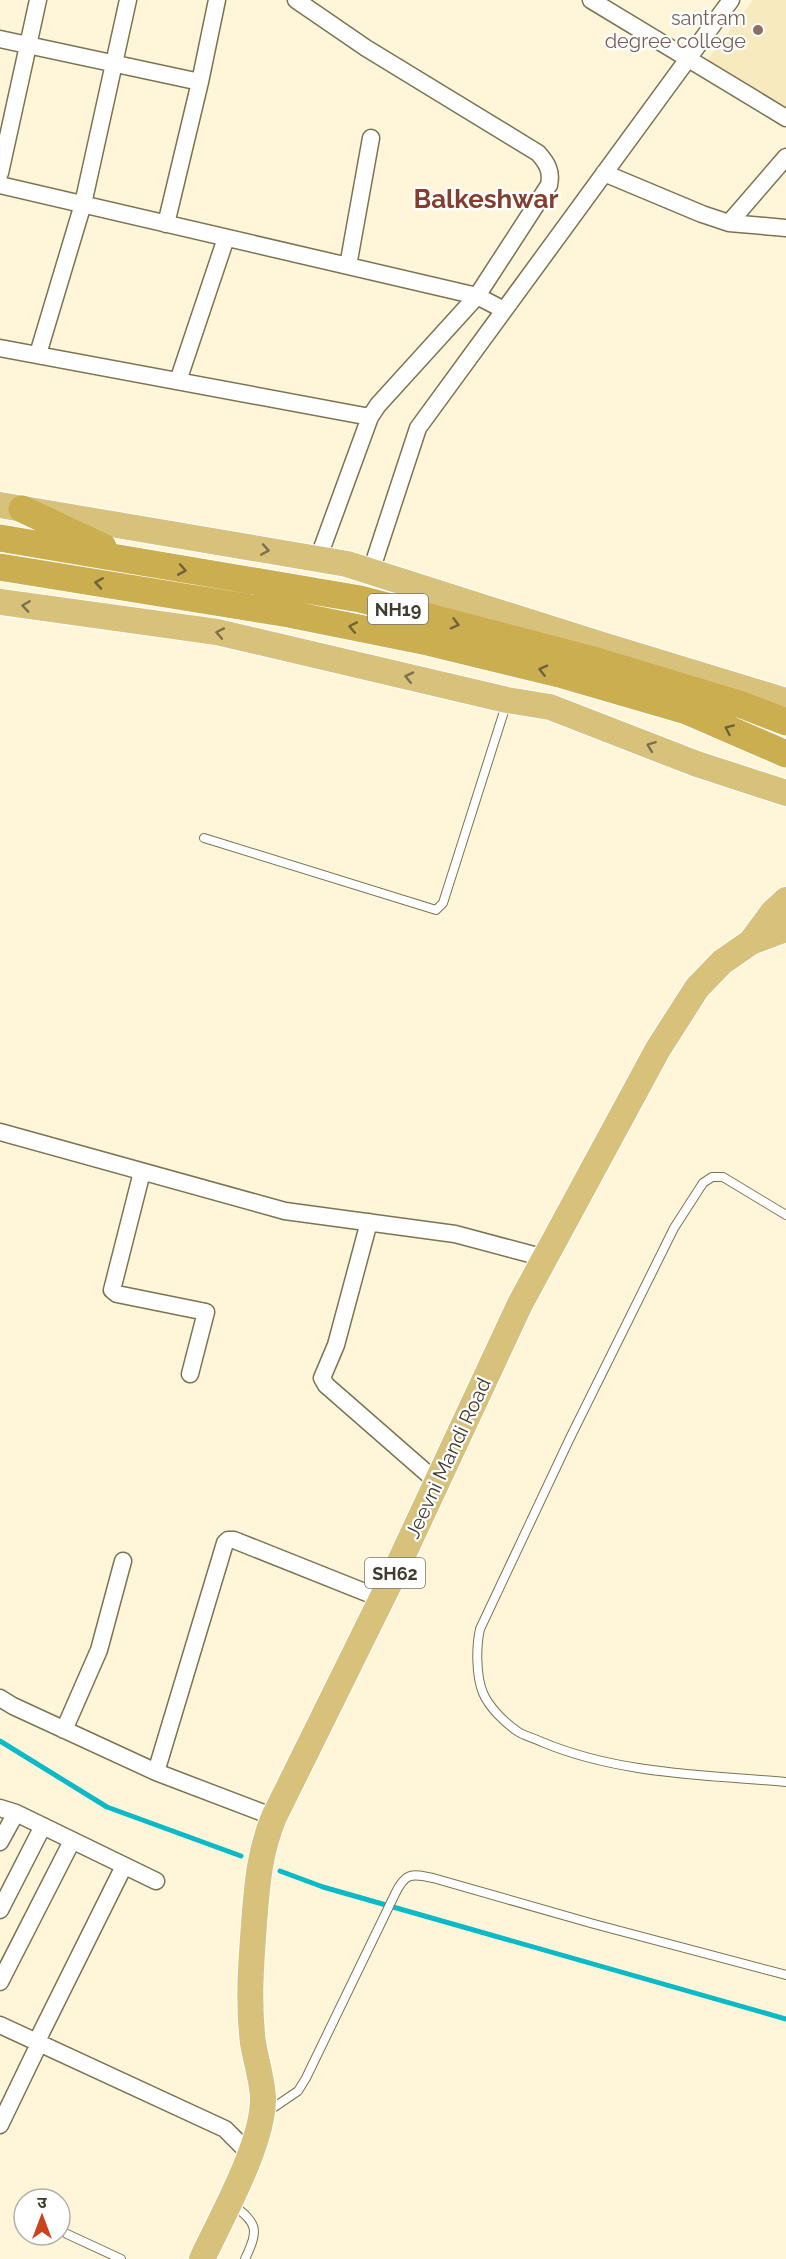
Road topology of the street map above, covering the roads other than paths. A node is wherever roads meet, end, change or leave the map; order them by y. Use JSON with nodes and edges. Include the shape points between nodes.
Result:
{"nodes":[{"id":1,"x":38,"y":0,"type":"edge"},
{"id":2,"x":128,"y":0,"type":"edge"},
{"id":3,"x":216,"y":0,"type":"edge"},
{"id":4,"x":296,"y":0,"type":"edge"},
{"id":5,"x":591,"y":0,"type":"edge"},
{"id":6,"x":731,"y":0,"type":"edge"},
{"id":7,"x":0,"y":39,"type":"edge"},
{"id":8,"x":29,"y":45,"type":"junction"},
{"id":9,"x":687,"y":59,"type":"junction"},
{"id":10,"x":115,"y":64,"type":"junction"},
{"id":11,"x":200,"y":82,"type":"junction"},
{"id":12,"x":786,"y":118,"type":"edge"},
{"id":13,"x":370,"y":138,"type":"dead end"},
{"id":14,"x":786,"y":157,"type":"edge"},
{"id":15,"x":0,"y":173,"type":"edge"},
{"id":16,"x":604,"y":173,"type":"junction"},
{"id":17,"x":0,"y":185,"type":"edge"},
{"id":18,"x":83,"y":204,"type":"junction"},
{"id":19,"x":729,"y":223,"type":"junction"},
{"id":20,"x":166,"y":224,"type":"junction"},
{"id":21,"x":786,"y":228,"type":"edge"},
{"id":22,"x":226,"y":238,"type":"junction"},
{"id":23,"x":348,"y":266,"type":"junction"},
{"id":24,"x":477,"y":296,"type":"junction"},
{"id":25,"x":504,"y":310,"type":"junction"},
{"id":26,"x":0,"y":348,"type":"edge"},
{"id":27,"x":38,"y":354,"type":"junction"},
{"id":28,"x":178,"y":381,"type":"junction"},
{"id":29,"x":370,"y":417,"type":"junction"},
{"id":30,"x":11,"y":507,"type":"edge"},
{"id":31,"x":0,"y":538,"type":"edge"},
{"id":32,"x":318,"y":559,"type":"junction"},
{"id":33,"x":134,"y":561,"type":"junction"},
{"id":34,"x":0,"y":567,"type":"edge"},
{"id":35,"x":371,"y":571,"type":"junction"},
{"id":36,"x":0,"y":602,"type":"edge"},
{"id":37,"x":507,"y":700,"type":"junction"},
{"id":38,"x":786,"y":701,"type":"edge"},
{"id":39,"x":786,"y":722,"type":"edge"},
{"id":40,"x":784,"y":753,"type":"edge"},
{"id":41,"x":786,"y":793,"type":"edge"},
{"id":42,"x":204,"y":838,"type":"dead end"},
{"id":43,"x":786,"y":900,"type":"edge"},
{"id":44,"x":786,"y":929,"type":"edge"},
{"id":45,"x":751,"y":942,"type":"junction"},
{"id":46,"x":0,"y":1132,"type":"edge"},
{"id":47,"x":142,"y":1172,"type":"junction"},
{"id":48,"x":786,"y":1215,"type":"edge"},
{"id":49,"x":369,"y":1222,"type":"junction"},
{"id":50,"x":545,"y":1258,"type":"junction"},
{"id":51,"x":190,"y":1374,"type":"dead end"},
{"id":52,"x":437,"y":1482,"type":"junction"},
{"id":53,"x":123,"y":1561,"type":"dead end"},
{"id":54,"x":382,"y":1599,"type":"junction"},
{"id":55,"x":0,"y":1698,"type":"edge"},
{"id":56,"x":64,"y":1730,"type":"junction"},
{"id":57,"x":156,"y":1772,"type":"junction"},
{"id":58,"x":786,"y":1782,"type":"edge"},
{"id":59,"x":8,"y":1810,"type":"edge"},
{"id":60,"x":274,"y":1817,"type":"junction"},
{"id":61,"x":43,"y":1826,"type":"junction"},
{"id":62,"x":72,"y":1840,"type":"junction"},
{"id":63,"x":0,"y":1842,"type":"edge"},
{"id":64,"x":124,"y":1866,"type":"junction"},
{"id":65,"x":156,"y":1881,"type":"dead end"},
{"id":66,"x":0,"y":1910,"type":"edge"},
{"id":67,"x":786,"y":1975,"type":"edge"},
{"id":68,"x":0,"y":1982,"type":"edge"},
{"id":69,"x":0,"y":2025,"type":"edge"},
{"id":70,"x":38,"y":2044,"type":"junction"},
{"id":71,"x":261,"y":2116,"type":"junction"},
{"id":72,"x":0,"y":2125,"type":"edge"},
{"id":73,"x":251,"y":2155,"type":"junction"},
{"id":74,"x":229,"y":2202,"type":"junction"},
{"id":75,"x":72,"y":2236,"type":"edge"},
{"id":76,"x":121,"y":2259,"type":"edge"},
{"id":77,"x":202,"y":2259,"type":"edge"},
{"id":78,"x":245,"y":2259,"type":"edge"}],
"edges":[{"from":1,"to":8,"type":"street"},
{"from":2,"to":10,"type":"street"},
{"from":3,"to":11,"type":"street"},
{"from":4,"to":24,"type":"street","via":[[366,48],[538,153],[546,162],[549,186]]},
{"from":5,"to":9,"type":"street"},
{"from":6,"to":9,"type":"street"},
{"from":7,"to":8,"type":"street"},
{"from":8,"to":10,"type":"street"},
{"from":8,"to":15,"type":"street"},
{"from":9,"to":12,"type":"street"},
{"from":9,"to":16,"type":"street"},
{"from":10,"to":11,"type":"street"},
{"from":10,"to":18,"type":"street"},
{"from":11,"to":20,"type":"street"},
{"from":13,"to":23,"type":"street"},
{"from":14,"to":19,"type":"street"},
{"from":16,"to":19,"type":"street"},
{"from":16,"to":25,"type":"street"},
{"from":17,"to":18,"type":"street"},
{"from":18,"to":20,"type":"street"},
{"from":18,"to":27,"type":"street"},
{"from":19,"to":21,"type":"street"},
{"from":20,"to":22,"type":"street"},
{"from":22,"to":23,"type":"street"},
{"from":22,"to":28,"type":"street"},
{"from":23,"to":24,"type":"street"},
{"from":24,"to":25,"type":"street"},
{"from":24,"to":29,"type":"street"},
{"from":25,"to":35,"type":"street","via":[[418,428]]},
{"from":26,"to":27,"type":"street"},
{"from":27,"to":28,"type":"street"},
{"from":28,"to":29,"type":"street"},
{"from":29,"to":32,"type":"street"},
{"from":30,"to":32,"type":"main road","one_way":true},
{"from":30,"to":33,"type":"highway"},
{"from":31,"to":33,"type":"highway","number":"NH19"},
{"from":32,"to":35,"type":"main road"},
{"from":33,"to":39,"type":"highway","number":"NH19","one_way":true,"via":[[360,599],[593,660]]},
{"from":40,"to":34,"type":"highway","number":"NH19","one_way":true,"via":[[687,711],[563,675],[423,641],[290,614]]},
{"from":35,"to":38,"type":"main road"},
{"from":37,"to":36,"type":"main road","one_way":true,"via":[[217,632]]},
{"from":41,"to":37,"type":"main road","one_way":true,"via":[[697,764],[550,707]]},
{"from":37,"to":42,"type":"lane","via":[[443,903],[436,910]]},
{"from":43,"to":45,"type":"main road","name":"Jeevni Mandi Road","number":"SH62"},
{"from":44,"to":45,"type":"main road","name":"Jeevni Mandi Road","number":"SH62"},
{"from":45,"to":50,"type":"main road","name":"Jeevni Mandi Road","number":"SH62","via":[[722,962],[692,997],[658,1049]]},
{"from":46,"to":47,"type":"street"},
{"from":47,"to":49,"type":"street","via":[[285,1211]]},
{"from":47,"to":51,"type":"street","via":[[112,1290],[206,1312]]},
{"from":48,"to":58,"type":"lane","via":[[723,1177],[712,1177],[703,1183],[674,1228],[570,1438],[480,1629],[477,1643],[483,1693],[498,1715],[518,1732],[557,1748],[639,1768]]},
{"from":49,"to":50,"type":"street","via":[[455,1234]]},
{"from":49,"to":52,"type":"street","via":[[336,1345],[322,1378],[366,1422]]},
{"from":50,"to":52,"type":"main road","name":"Jeevni Mandi Road","number":"SH62"},
{"from":52,"to":54,"type":"main road","name":"Jeevni Mandi Road","number":"SH62"},
{"from":53,"to":56,"type":"street","via":[[99,1650]]},
{"from":54,"to":57,"type":"street","via":[[228,1540]]},
{"from":54,"to":60,"type":"main road","name":"Jeevni Mandi Road","number":"SH62"},
{"from":55,"to":56,"type":"street"},
{"from":56,"to":57,"type":"street"},
{"from":57,"to":60,"type":"street"},
{"from":59,"to":61,"type":"street"},
{"from":59,"to":63,"type":"street"},
{"from":60,"to":71,"type":"main road","name":"Jeevni Mandi Road","number":"SH62","via":[[258,1873],[249,1989],[263,2097]]},
{"from":61,"to":62,"type":"street"},
{"from":61,"to":66,"type":"street"},
{"from":62,"to":64,"type":"street"},
{"from":62,"to":68,"type":"street"},
{"from":64,"to":65,"type":"street"},
{"from":64,"to":70,"type":"street"},
{"from":67,"to":71,"type":"lane","via":[[409,1875],[385,1913],[306,2078],[298,2091]]},
{"from":69,"to":70,"type":"street"},
{"from":70,"to":72,"type":"street"},
{"from":70,"to":73,"type":"street","via":[[225,2129]]},
{"from":71,"to":73,"type":"main road","name":"Jeevni Mandi Road","number":"SH62"},
{"from":73,"to":74,"type":"main road","name":"Jeevni Mandi Road","number":"SH62"},
{"from":74,"to":77,"type":"main road","name":"Jeevni Mandi Road","number":"SH62"},
{"from":74,"to":78,"type":"lane","via":[[253,2222],[255,2238]]},
{"from":75,"to":76,"type":"lane"}]}
